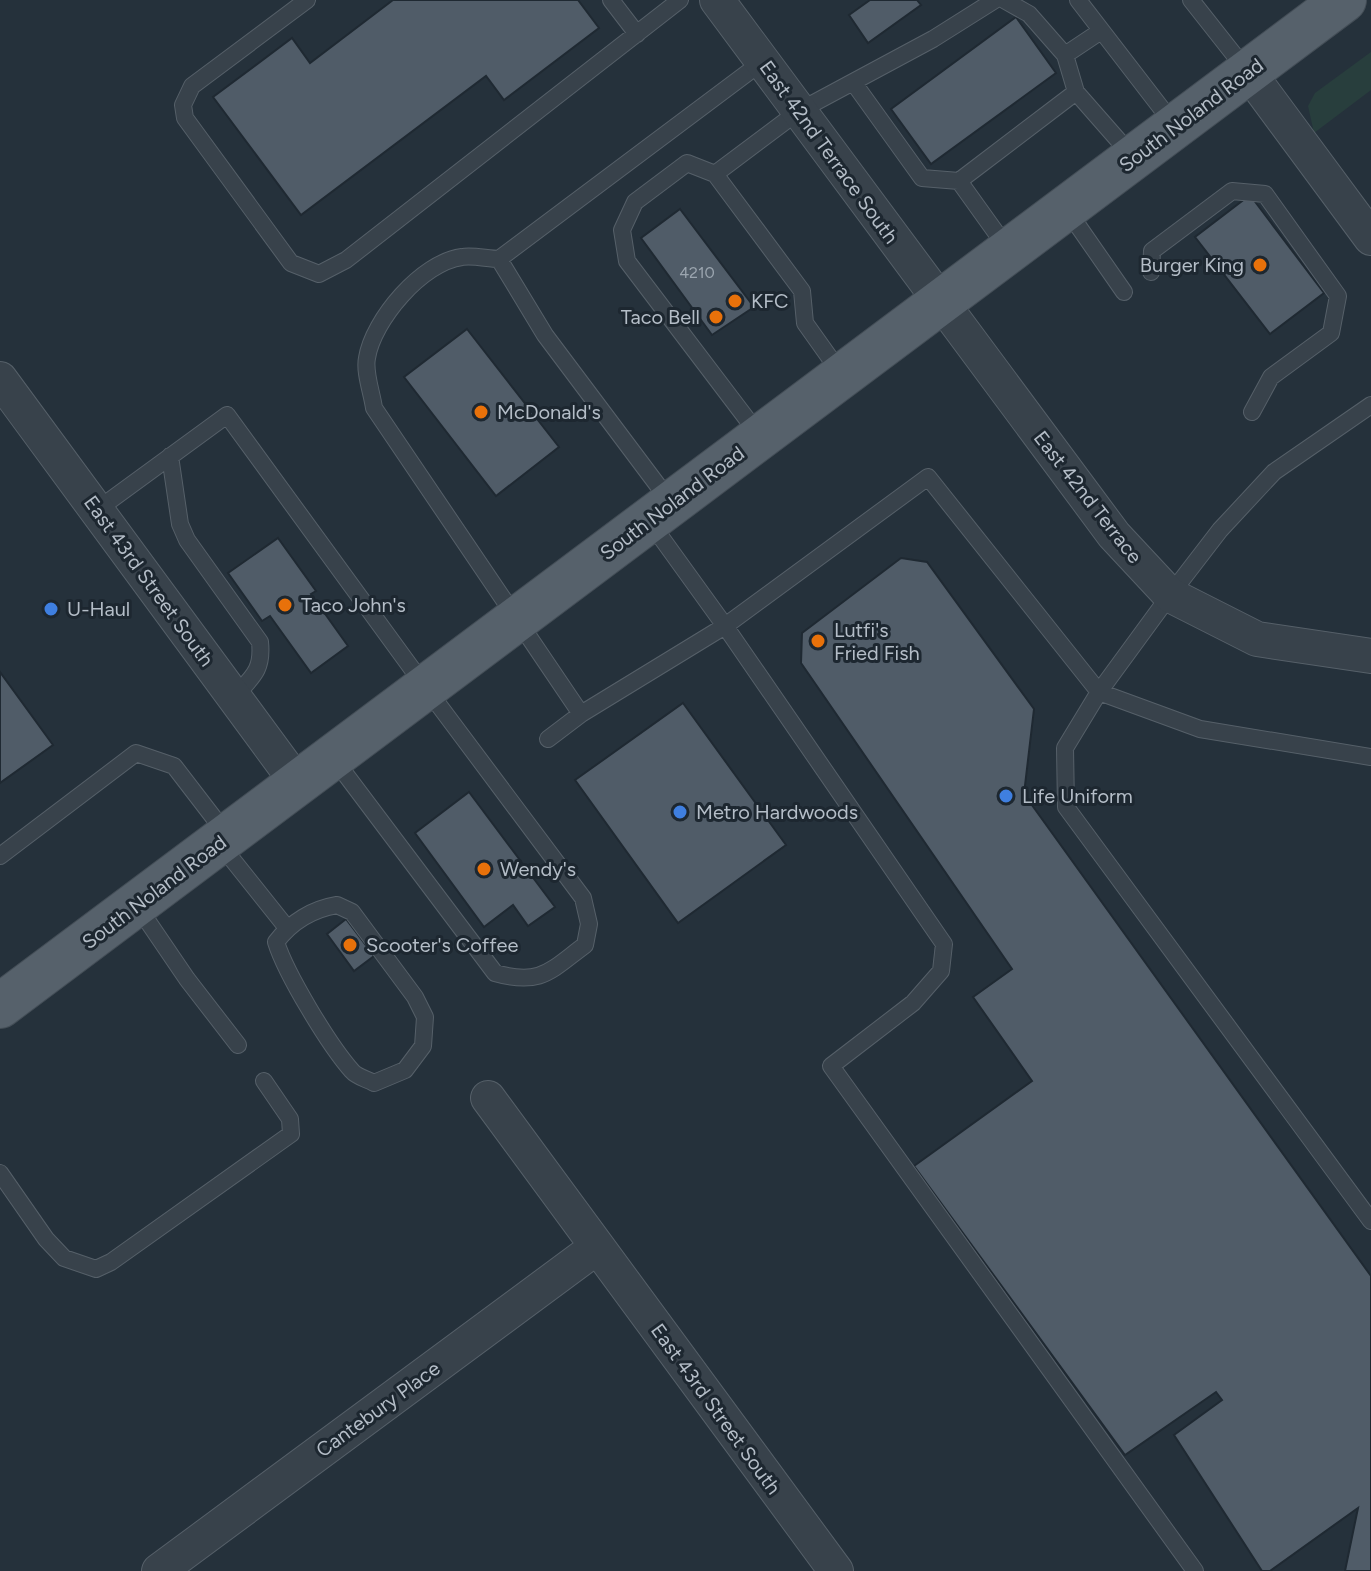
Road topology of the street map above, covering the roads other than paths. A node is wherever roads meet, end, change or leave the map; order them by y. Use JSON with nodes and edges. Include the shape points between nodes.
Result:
{"nodes":[{"id":1,"x":307,"y":0,"type":"edge"},
{"id":2,"x":611,"y":0,"type":"edge"},
{"id":3,"x":680,"y":0,"type":"edge"},
{"id":4,"x":717,"y":0,"type":"edge"},
{"id":5,"x":995,"y":0,"type":"edge"},
{"id":6,"x":1004,"y":0,"type":"edge"},
{"id":7,"x":1078,"y":0,"type":"edge"},
{"id":8,"x":1191,"y":0,"type":"edge"},
{"id":9,"x":1344,"y":0,"type":"edge"},
{"id":10,"x":1101,"y":31,"type":"junction"},
{"id":11,"x":637,"y":34,"type":"junction"},
{"id":12,"x":1065,"y":55,"type":"junction"},
{"id":13,"x":762,"y":62,"type":"junction"},
{"id":14,"x":1249,"y":73,"type":"junction"},
{"id":15,"x":853,"y":82,"type":"junction"},
{"id":16,"x":1076,"y":92,"type":"junction"},
{"id":17,"x":799,"y":111,"type":"junction"},
{"id":18,"x":1176,"y":127,"type":"junction"},
{"id":19,"x":1134,"y":158,"type":"junction"},
{"id":20,"x":715,"y":174,"type":"junction"},
{"id":21,"x":959,"y":181,"type":"junction"},
{"id":22,"x":1066,"y":209,"type":"junction"},
{"id":23,"x":1371,"y":238,"type":"edge"},
{"id":24,"x":1010,"y":251,"type":"junction"},
{"id":25,"x":499,"y":259,"type":"junction"},
{"id":26,"x":1151,"y":272,"type":"dead end"},
{"id":27,"x":1124,"y":292,"type":"dead end"},
{"id":28,"x":941,"y":303,"type":"junction"},
{"id":29,"x":843,"y":376,"type":"junction"},
{"id":30,"x":0,"y":379,"type":"edge"},
{"id":31,"x":1371,"y":405,"type":"edge"},
{"id":32,"x":1252,"y":412,"type":"dead end"},
{"id":33,"x":760,"y":438,"type":"junction"},
{"id":34,"x":170,"y":456,"type":"junction"},
{"id":35,"x":97,"y":510,"type":"junction"},
{"id":36,"x":660,"y":512,"type":"junction"},
{"id":37,"x":1170,"y":595,"type":"junction"},
{"id":38,"x":519,"y":618,"type":"junction"},
{"id":39,"x":725,"y":626,"type":"junction"},
{"id":40,"x":1371,"y":656,"type":"edge"},
{"id":41,"x":426,"y":688,"type":"junction"},
{"id":42,"x":1099,"y":692,"type":"junction"},
{"id":43,"x":234,"y":697,"type":"junction"},
{"id":44,"x":581,"y":714,"type":"junction"},
{"id":45,"x":548,"y":739,"type":"dead end"},
{"id":46,"x":1371,"y":757,"type":"edge"},
{"id":47,"x":333,"y":758,"type":"junction"},
{"id":48,"x":298,"y":784,"type":"junction"},
{"id":49,"x":224,"y":839,"type":"junction"},
{"id":50,"x":0,"y":856,"type":"edge"},
{"id":51,"x":137,"y":904,"type":"junction"},
{"id":52,"x":287,"y":928,"type":"junction"},
{"id":53,"x":0,"y":1006,"type":"edge"},
{"id":54,"x":238,"y":1045,"type":"dead end"},
{"id":55,"x":264,"y":1081,"type":"dead end"},
{"id":56,"x":488,"y":1098,"type":"dead end"},
{"id":57,"x":0,"y":1173,"type":"edge"},
{"id":58,"x":1371,"y":1221,"type":"edge"},
{"id":59,"x":597,"y":1247,"type":"junction"},
{"id":60,"x":159,"y":1571,"type":"edge"},
{"id":61,"x":836,"y":1571,"type":"edge"},
{"id":62,"x":1195,"y":1571,"type":"edge"}],
"edges":[{"from":1,"to":11,"type":"lane","via":[[192,86],[183,105],[185,118],[291,263],[319,274],[346,260]]},
{"from":2,"to":11,"type":"lane"},
{"from":3,"to":11,"type":"lane"},
{"from":4,"to":13,"type":"street","name":"East 42nd Terrace South"},
{"from":5,"to":15,"type":"lane"},
{"from":6,"to":12,"type":"lane","via":[[1029,14]]},
{"from":7,"to":10,"type":"lane"},
{"from":8,"to":14,"type":"lane"},
{"from":9,"to":14,"type":"main road","name":"South Noland Road"},
{"from":10,"to":12,"type":"lane"},
{"from":10,"to":18,"type":"lane"},
{"from":12,"to":16,"type":"lane"},
{"from":13,"to":17,"type":"street","name":"East 42nd Terrace South"},
{"from":13,"to":25,"type":"lane"},
{"from":14,"to":18,"type":"main road","name":"South Noland Road"},
{"from":14,"to":23,"type":"street"},
{"from":15,"to":17,"type":"lane"},
{"from":15,"to":21,"type":"lane","via":[[922,178]]},
{"from":16,"to":19,"type":"lane"},
{"from":16,"to":21,"type":"lane"},
{"from":17,"to":20,"type":"lane"},
{"from":17,"to":28,"type":"street","name":"East 42nd Terrace South"},
{"from":18,"to":19,"type":"main road","name":"South Noland Road"},
{"from":19,"to":22,"type":"main road","name":"South Noland Road"},
{"from":20,"to":29,"type":"lane","via":[[802,291],[805,323]]},
{"from":20,"to":33,"type":"lane","via":[[687,163],[635,202],[622,230],[627,261]]},
{"from":21,"to":24,"type":"lane"},
{"from":22,"to":24,"type":"main road","name":"South Noland Road"},
{"from":22,"to":27,"type":"lane"},
{"from":24,"to":28,"type":"main road","name":"South Noland Road"},
{"from":25,"to":36,"type":"lane"},
{"from":25,"to":38,"type":"lane","via":[[461,257],[432,269],[383,319],[366,359],[374,408]]},
{"from":26,"to":32,"type":"lane","via":[[1152,251],[1232,191],[1265,194],[1338,296],[1331,333],[1271,377]]},
{"from":28,"to":29,"type":"main road","name":"South Noland Road"},
{"from":28,"to":37,"type":"street","name":"East 42nd Terrace","via":[[1114,535]]},
{"from":29,"to":33,"type":"main road","name":"South Noland Road"},
{"from":30,"to":35,"type":"street","name":"East 43rd Street South"},
{"from":31,"to":37,"type":"lane","via":[[1274,472]]},
{"from":33,"to":36,"type":"main road","name":"South Noland Road"},
{"from":34,"to":35,"type":"lane"},
{"from":34,"to":41,"type":"lane","via":[[227,415]]},
{"from":34,"to":43,"type":"lane","via":[[187,540],[260,642],[258,671]]},
{"from":35,"to":43,"type":"street","name":"East 43rd Street South"},
{"from":36,"to":38,"type":"main road","name":"South Noland Road"},
{"from":36,"to":39,"type":"lane"},
{"from":37,"to":40,"type":"street","name":"East 42nd Terrace","via":[[1257,639]]},
{"from":37,"to":42,"type":"lane"},
{"from":38,"to":41,"type":"main road","name":"South Noland Road"},
{"from":38,"to":44,"type":"lane"},
{"from":39,"to":42,"type":"lane","via":[[928,477]]},
{"from":39,"to":44,"type":"lane"},
{"from":39,"to":62,"type":"lane","via":[[944,944],[941,971],[913,1003],[831,1066]]},
{"from":41,"to":47,"type":"main road","name":"South Noland Road"},
{"from":41,"to":47,"type":"lane","via":[[583,898],[589,924],[585,945],[555,968],[544,976],[518,980],[495,973]]},
{"from":42,"to":46,"type":"lane","via":[[1200,729]]},
{"from":42,"to":58,"type":"lane","via":[[1065,748],[1066,807]]},
{"from":43,"to":48,"type":"street","name":"East 43rd Street South"},
{"from":44,"to":45,"type":"lane"},
{"from":47,"to":48,"type":"main road","name":"South Noland Road"},
{"from":48,"to":49,"type":"main road","name":"South Noland Road"},
{"from":49,"to":50,"type":"lane","via":[[174,766],[136,753]]},
{"from":49,"to":51,"type":"main road","name":"South Noland Road"},
{"from":49,"to":52,"type":"lane"},
{"from":51,"to":53,"type":"main road","name":"South Noland Road"},
{"from":51,"to":54,"type":"lane"},
{"from":52,"to":52,"type":"lane","via":[[320,908],[337,905],[352,912],[425,1017],[423,1046],[405,1070],[374,1083],[354,1074],[281,959],[276,942]]},
{"from":55,"to":57,"type":"lane","via":[[290,1119],[291,1134],[96,1269],[64,1258]]},
{"from":56,"to":59,"type":"street","name":"East 43rd Street South"},
{"from":59,"to":60,"type":"street","name":"Cantebury Place"},
{"from":59,"to":61,"type":"street","name":"East 43rd Street South"}]}
